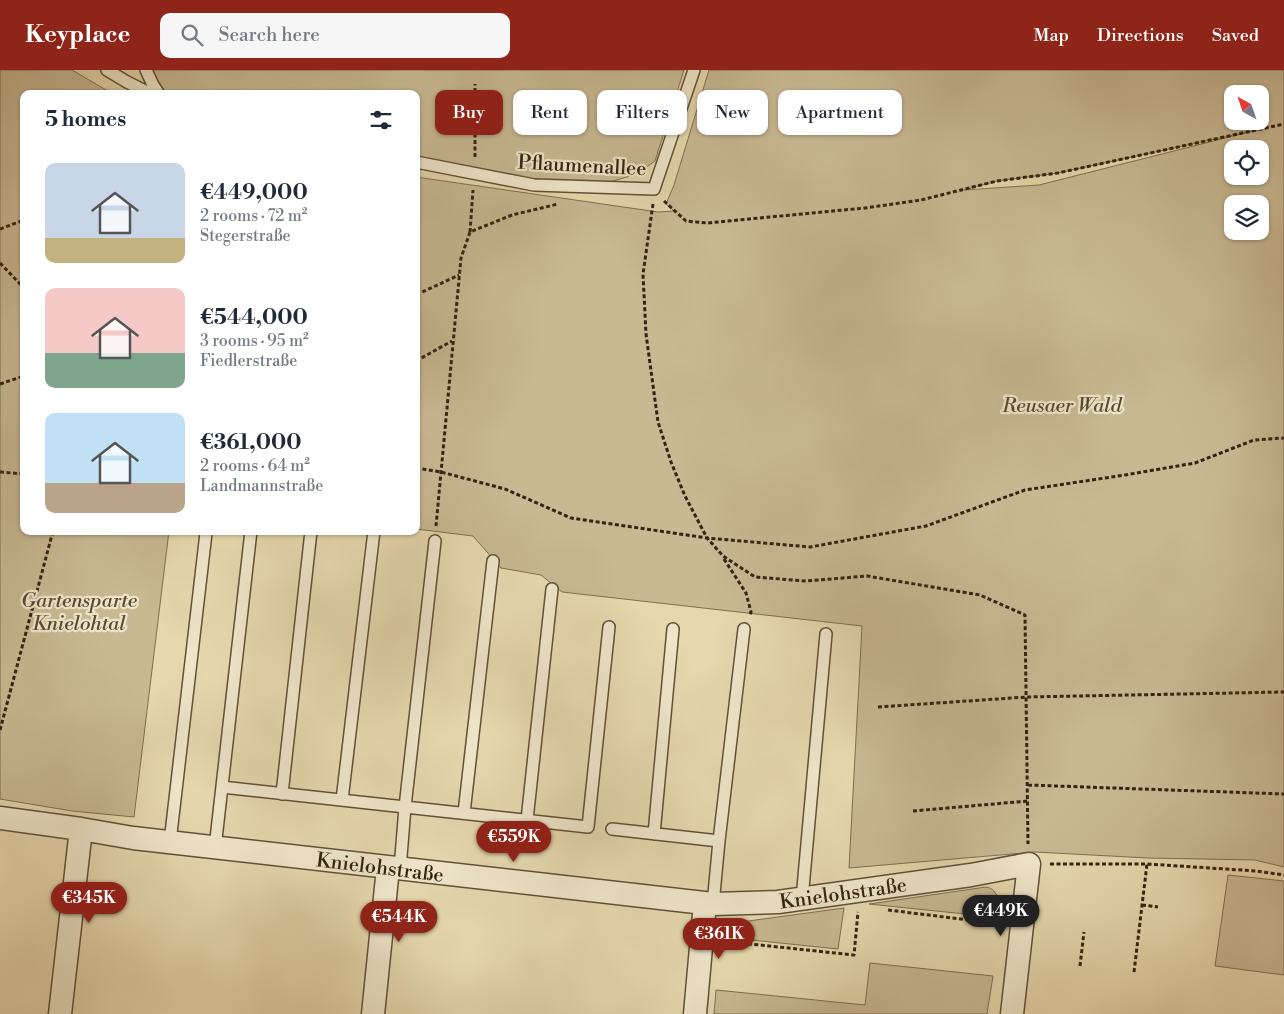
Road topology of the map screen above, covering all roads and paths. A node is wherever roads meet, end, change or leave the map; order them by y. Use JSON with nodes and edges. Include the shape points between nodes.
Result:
{"nodes":[{"id":1,"x":107,"y":70,"type":"edge"},
{"id":2,"x":146,"y":70,"type":"edge"},
{"id":3,"x":694,"y":70,"type":"edge"},
{"id":4,"x":142,"y":90,"type":"edge"},
{"id":5,"x":156,"y":90,"type":"edge"},
{"id":6,"x":1284,"y":124,"type":"edge"},
{"id":7,"x":420,"y":163,"type":"edge"},
{"id":8,"x":654,"y":188,"type":"junction"},
{"id":9,"x":559,"y":204,"type":"dead end"},
{"id":10,"x":20,"y":222,"type":"edge"},
{"id":11,"x":0,"y":230,"type":"edge"},
{"id":12,"x":0,"y":263,"type":"edge"},
{"id":13,"x":459,"y":275,"type":"junction"},
{"id":14,"x":20,"y":284,"type":"edge"},
{"id":15,"x":420,"y":293,"type":"edge"},
{"id":16,"x":453,"y":340,"type":"junction"},
{"id":17,"x":420,"y":359,"type":"edge"},
{"id":18,"x":20,"y":377,"type":"edge"},
{"id":19,"x":0,"y":384,"type":"edge"},
{"id":20,"x":1284,"y":438,"type":"edge"},
{"id":21,"x":420,"y":469,"type":"edge"},
{"id":22,"x":0,"y":472,"type":"edge"},
{"id":23,"x":441,"y":472,"type":"junction"},
{"id":24,"x":20,"y":474,"type":"edge"},
{"id":25,"x":52,"y":535,"type":"edge"},
{"id":26,"x":206,"y":535,"type":"edge"},
{"id":27,"x":251,"y":535,"type":"edge"},
{"id":28,"x":311,"y":535,"type":"edge"},
{"id":29,"x":374,"y":535,"type":"edge"},
{"id":30,"x":707,"y":538,"type":"junction"},
{"id":31,"x":434,"y":541,"type":"joint"},
{"id":32,"x":723,"y":556,"type":"junction"},
{"id":33,"x":493,"y":560,"type":"dead end"},
{"id":34,"x":552,"y":589,"type":"dead end"},
{"id":35,"x":609,"y":627,"type":"dead end"},
{"id":36,"x":673,"y":629,"type":"dead end"},
{"id":37,"x":744,"y":629,"type":"joint"},
{"id":38,"x":826,"y":634,"type":"dead end"},
{"id":39,"x":1284,"y":692,"type":"edge"},
{"id":40,"x":1026,"y":697,"type":"junction"},
{"id":41,"x":878,"y":707,"type":"dead end"},
{"id":42,"x":0,"y":730,"type":"edge"},
{"id":43,"x":1028,"y":785,"type":"junction"},
{"id":44,"x":222,"y":787,"type":"junction"},
{"id":45,"x":282,"y":794,"type":"junction"},
{"id":46,"x":1284,"y":794,"type":"edge"},
{"id":47,"x":342,"y":800,"type":"junction"},
{"id":48,"x":1028,"y":801,"type":"junction"},
{"id":49,"x":405,"y":807,"type":"junction"},
{"id":50,"x":913,"y":811,"type":"dead end"},
{"id":51,"x":464,"y":813,"type":"junction"},
{"id":52,"x":0,"y":818,"type":"edge"},
{"id":53,"x":527,"y":820,"type":"junction"},
{"id":54,"x":612,"y":829,"type":"dead end"},
{"id":55,"x":81,"y":830,"type":"junction"},
{"id":56,"x":654,"y":834,"type":"junction"},
{"id":57,"x":719,"y":841,"type":"junction"},
{"id":58,"x":170,"y":842,"type":"junction"},
{"id":59,"x":215,"y":848,"type":"junction"},
{"id":60,"x":1029,"y":864,"type":"junction"},
{"id":61,"x":1147,"y":864,"type":"junction"},
{"id":62,"x":394,"y":868,"type":"junction"},
{"id":63,"x":1284,"y":875,"type":"edge"},
{"id":64,"x":857,"y":891,"type":"junction"},
{"id":65,"x":802,"y":899,"type":"junction"},
{"id":66,"x":709,"y":903,"type":"junction"},
{"id":67,"x":1142,"y":905,"type":"junction"},
{"id":68,"x":1158,"y":907,"type":"dead end"},
{"id":69,"x":888,"y":910,"type":"dead end"},
{"id":70,"x":1022,"y":926,"type":"junction"},
{"id":71,"x":1084,"y":932,"type":"dead end"},
{"id":72,"x":702,"y":938,"type":"junction"},
{"id":73,"x":1080,"y":966,"type":"dead end"},
{"id":74,"x":1134,"y":972,"type":"dead end"},
{"id":75,"x":60,"y":1014,"type":"edge"},
{"id":76,"x":373,"y":1014,"type":"edge"},
{"id":77,"x":695,"y":1014,"type":"edge"},
{"id":78,"x":1012,"y":1014,"type":"edge"}],
"edges":[{"from":1,"to":4,"type":"lane"},
{"from":2,"to":5,"type":"lane"},
{"from":3,"to":8,"type":"lane","name":"Pflaumenallee"},
{"from":6,"to":8,"type":"path","via":[[1058,173],[865,208],[707,223],[686,221],[666,204]]},
{"from":7,"to":8,"type":"lane","name":"Pflaumenallee","via":[[534,185]]},
{"from":8,"to":30,"type":"path","via":[[643,274],[646,334],[658,422],[685,496]]},
{"from":9,"to":13,"type":"path","via":[[512,215],[470,232]]},
{"from":10,"to":11,"type":"path"},
{"from":12,"to":14,"type":"path"},
{"from":13,"to":15,"type":"path"},
{"from":13,"to":16,"type":"path"},
{"from":16,"to":17,"type":"path"},
{"from":16,"to":23,"type":"path"},
{"from":18,"to":19,"type":"path"},
{"from":20,"to":30,"type":"path","via":[[1254,440],[1195,462],[1025,490],[926,526],[810,547]]},
{"from":21,"to":23,"type":"path"},
{"from":22,"to":24,"type":"path"},
{"from":23,"to":30,"type":"path","via":[[505,489],[570,518]]},
{"from":23,"to":31,"type":"path"},
{"from":25,"to":42,"type":"path"},
{"from":26,"to":58,"type":"lane"},
{"from":27,"to":44,"type":"lane"},
{"from":28,"to":45,"type":"lane"},
{"from":29,"to":47,"type":"lane"},
{"from":30,"to":32,"type":"path"},
{"from":31,"to":49,"type":"lane"},
{"from":32,"to":37,"type":"path","via":[[746,593],[751,612]]},
{"from":32,"to":40,"type":"path","via":[[755,577],[806,581],[867,576],[980,595],[1026,615]]},
{"from":33,"to":51,"type":"lane"},
{"from":34,"to":53,"type":"lane"},
{"from":35,"to":53,"type":"lane","via":[[588,827]]},
{"from":36,"to":56,"type":"lane"},
{"from":37,"to":57,"type":"lane"},
{"from":38,"to":65,"type":"lane"},
{"from":39,"to":40,"type":"path"},
{"from":40,"to":41,"type":"path"},
{"from":40,"to":43,"type":"path"},
{"from":43,"to":46,"type":"path"},
{"from":43,"to":48,"type":"path"},
{"from":44,"to":45,"type":"lane"},
{"from":44,"to":59,"type":"lane"},
{"from":45,"to":47,"type":"lane"},
{"from":47,"to":49,"type":"lane"},
{"from":48,"to":50,"type":"path"},
{"from":48,"to":60,"type":"path"},
{"from":49,"to":51,"type":"lane"},
{"from":49,"to":62,"type":"lane"},
{"from":51,"to":53,"type":"lane"},
{"from":52,"to":55,"type":"street","name":"Knielohstraße"},
{"from":54,"to":56,"type":"lane"},
{"from":55,"to":58,"type":"street","name":"Knielohstraße"},
{"from":55,"to":75,"type":"street"},
{"from":56,"to":57,"type":"lane"},
{"from":57,"to":66,"type":"lane"},
{"from":58,"to":59,"type":"street","name":"Knielohstraße"},
{"from":59,"to":62,"type":"street","name":"Knielohstraße"},
{"from":60,"to":61,"type":"path"},
{"from":60,"to":64,"type":"street","name":"Knielohstraße","via":[[971,876]]},
{"from":60,"to":70,"type":"street"},
{"from":61,"to":63,"type":"path"},
{"from":61,"to":67,"type":"path"},
{"from":62,"to":66,"type":"street","name":"Knielohstraße"},
{"from":62,"to":76,"type":"street"},
{"from":64,"to":65,"type":"street","name":"Knielohstraße"},
{"from":64,"to":72,"type":"path","via":[[859,907],[854,955]]},
{"from":65,"to":66,"type":"street","name":"Knielohstraße"},
{"from":66,"to":72,"type":"street"},
{"from":67,"to":68,"type":"path"},
{"from":67,"to":74,"type":"path"},
{"from":69,"to":70,"type":"path"},
{"from":70,"to":78,"type":"street"},
{"from":71,"to":73,"type":"path"},
{"from":72,"to":77,"type":"street"}]}
